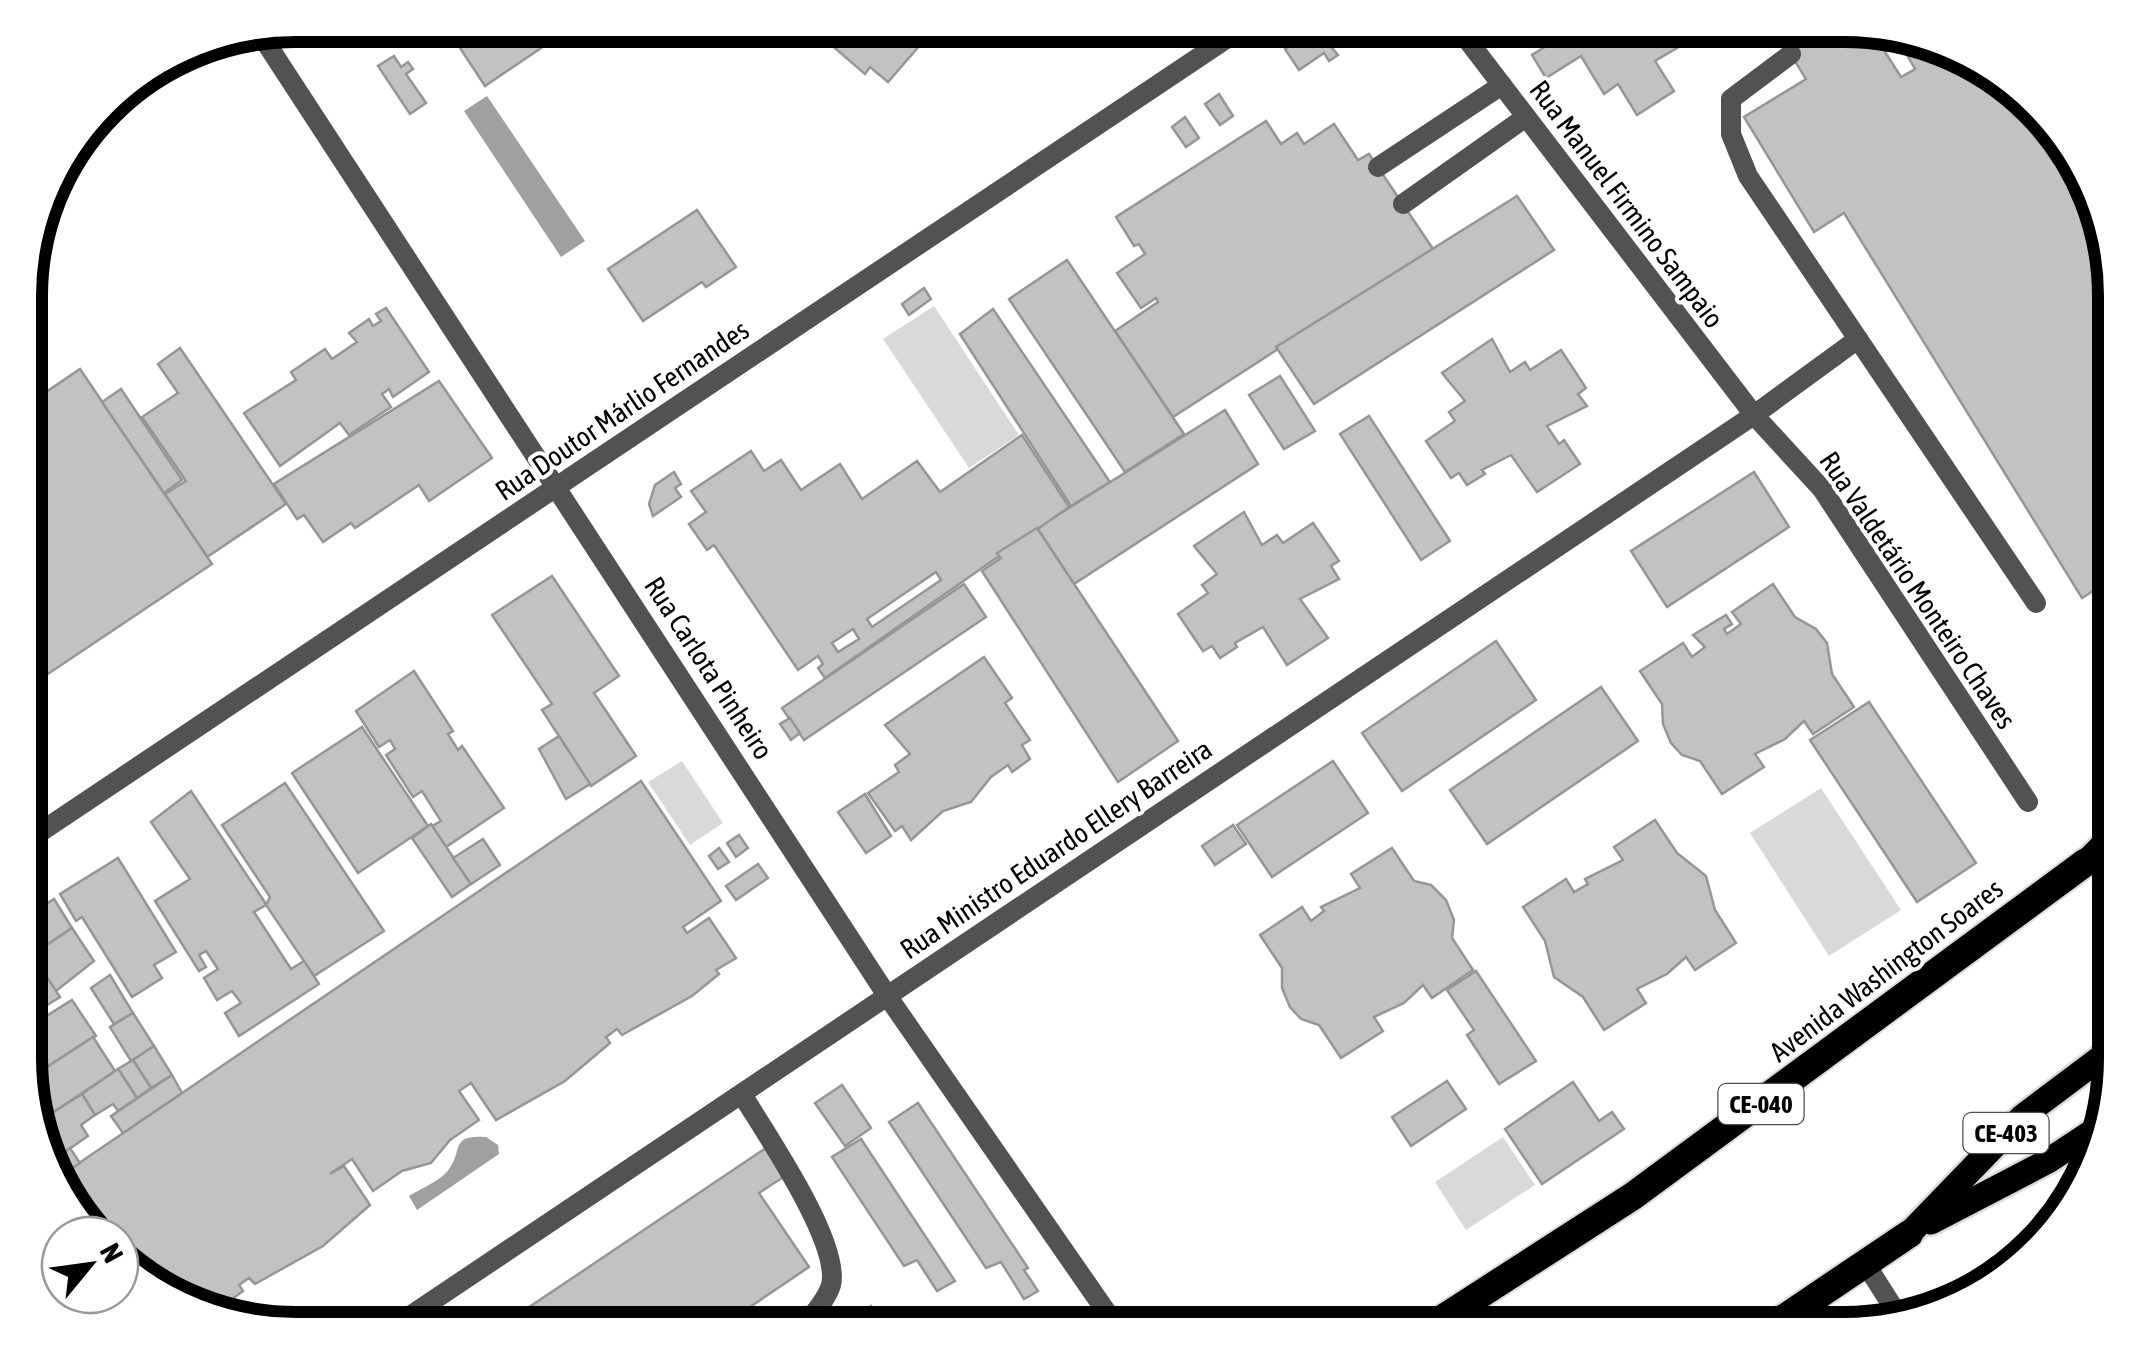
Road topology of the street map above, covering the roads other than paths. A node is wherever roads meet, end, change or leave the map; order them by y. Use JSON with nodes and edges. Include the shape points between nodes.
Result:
{"nodes":[{"id":1,"x":1222,"y":42,"type":"edge"},
{"id":2,"x":1469,"y":42,"type":"edge"},
{"id":3,"x":268,"y":45,"type":"edge"},
{"id":4,"x":1791,"y":54,"type":"dead end"},
{"id":5,"x":1502,"y":84,"type":"junction"},
{"id":6,"x":1526,"y":117,"type":"junction"},
{"id":7,"x":1378,"y":167,"type":"dead end"},
{"id":8,"x":1403,"y":204,"type":"dead end"},
{"id":9,"x":1858,"y":339,"type":"junction"},
{"id":10,"x":1754,"y":415,"type":"junction"},
{"id":11,"x":558,"y":485,"type":"junction"},
{"id":12,"x":2036,"y":603,"type":"dead end"},
{"id":13,"x":2028,"y":802,"type":"dead end"},
{"id":14,"x":42,"y":831,"type":"edge"},
{"id":15,"x":2098,"y":851,"type":"edge"},
{"id":16,"x":2098,"y":856,"type":"edge"},
{"id":17,"x":2086,"y":862,"type":"junction"},
{"id":18,"x":888,"y":997,"type":"junction"},
{"id":19,"x":2098,"y":1060,"type":"edge"},
{"id":20,"x":743,"y":1096,"type":"junction"},
{"id":21,"x":2086,"y":1136,"type":"edge"},
{"id":22,"x":1909,"y":1234,"type":"junction"},
{"id":23,"x":1864,"y":1263,"type":"junction"},
{"id":24,"x":1893,"y":1307,"type":"edge"},
{"id":25,"x":416,"y":1312,"type":"edge"},
{"id":26,"x":813,"y":1312,"type":"edge"},
{"id":27,"x":1107,"y":1312,"type":"edge"},
{"id":28,"x":1453,"y":1312,"type":"edge"},
{"id":29,"x":1794,"y":1312,"type":"edge"}],
"edges":[{"from":1,"to":11,"type":"street","name":"Rua Doutor Márlio Fernandes"},
{"from":2,"to":5,"type":"street","name":"Rua Manuel Firmino Sampaio"},
{"from":3,"to":11,"type":"street","name":"Rua Carlota Pinheiro"},
{"from":4,"to":9,"type":"street","via":[[1730,98],[1731,134],[1748,176]]},
{"from":5,"to":6,"type":"street","name":"Rua Manuel Firmino Sampaio"},
{"from":5,"to":7,"type":"street"},
{"from":6,"to":8,"type":"street"},
{"from":6,"to":10,"type":"street","name":"Rua Manuel Firmino Sampaio"},
{"from":9,"to":10,"type":"street","name":"Rua Ministro Eduardo Ellery Barreira"},
{"from":9,"to":12,"type":"street"},
{"from":10,"to":13,"type":"street","name":"Rua Valdetário Monteiro Chaves","via":[[1822,488]]},
{"from":10,"to":18,"type":"street","name":"Rua Ministro Eduardo Ellery Barreira"},
{"from":11,"to":14,"type":"street","name":"Rua Doutor Márlio Fernandes"},
{"from":11,"to":18,"type":"street","name":"Rua Carlota Pinheiro"},
{"from":15,"to":17,"type":"main road","name":"Avenida Washington Soares"},
{"from":16,"to":17,"type":"main road","name":"Avenida Washington Soares","number":"CE-040"},
{"from":17,"to":28,"type":"highway","name":"Avenida Washington Soares","number":"CE-040","via":[[1633,1196]]},
{"from":18,"to":20,"type":"street","name":"Rua Ministro Eduardo Ellery Barreira"},
{"from":18,"to":27,"type":"street","name":"Rua Carlota Pinheiro"},
{"from":19,"to":22,"type":"main road","number":"CE-403","via":[[2022,1117]]},
{"from":20,"to":25,"type":"street","name":"Rua Ministro Eduardo Ellery Barreira"},
{"from":20,"to":26,"type":"street","via":[[801,1192],[829,1254],[831,1286]]},
{"from":21,"to":22,"type":"main road"},
{"from":22,"to":23,"type":"highway"},
{"from":23,"to":24,"type":"street"},
{"from":23,"to":29,"type":"highway"}]}
